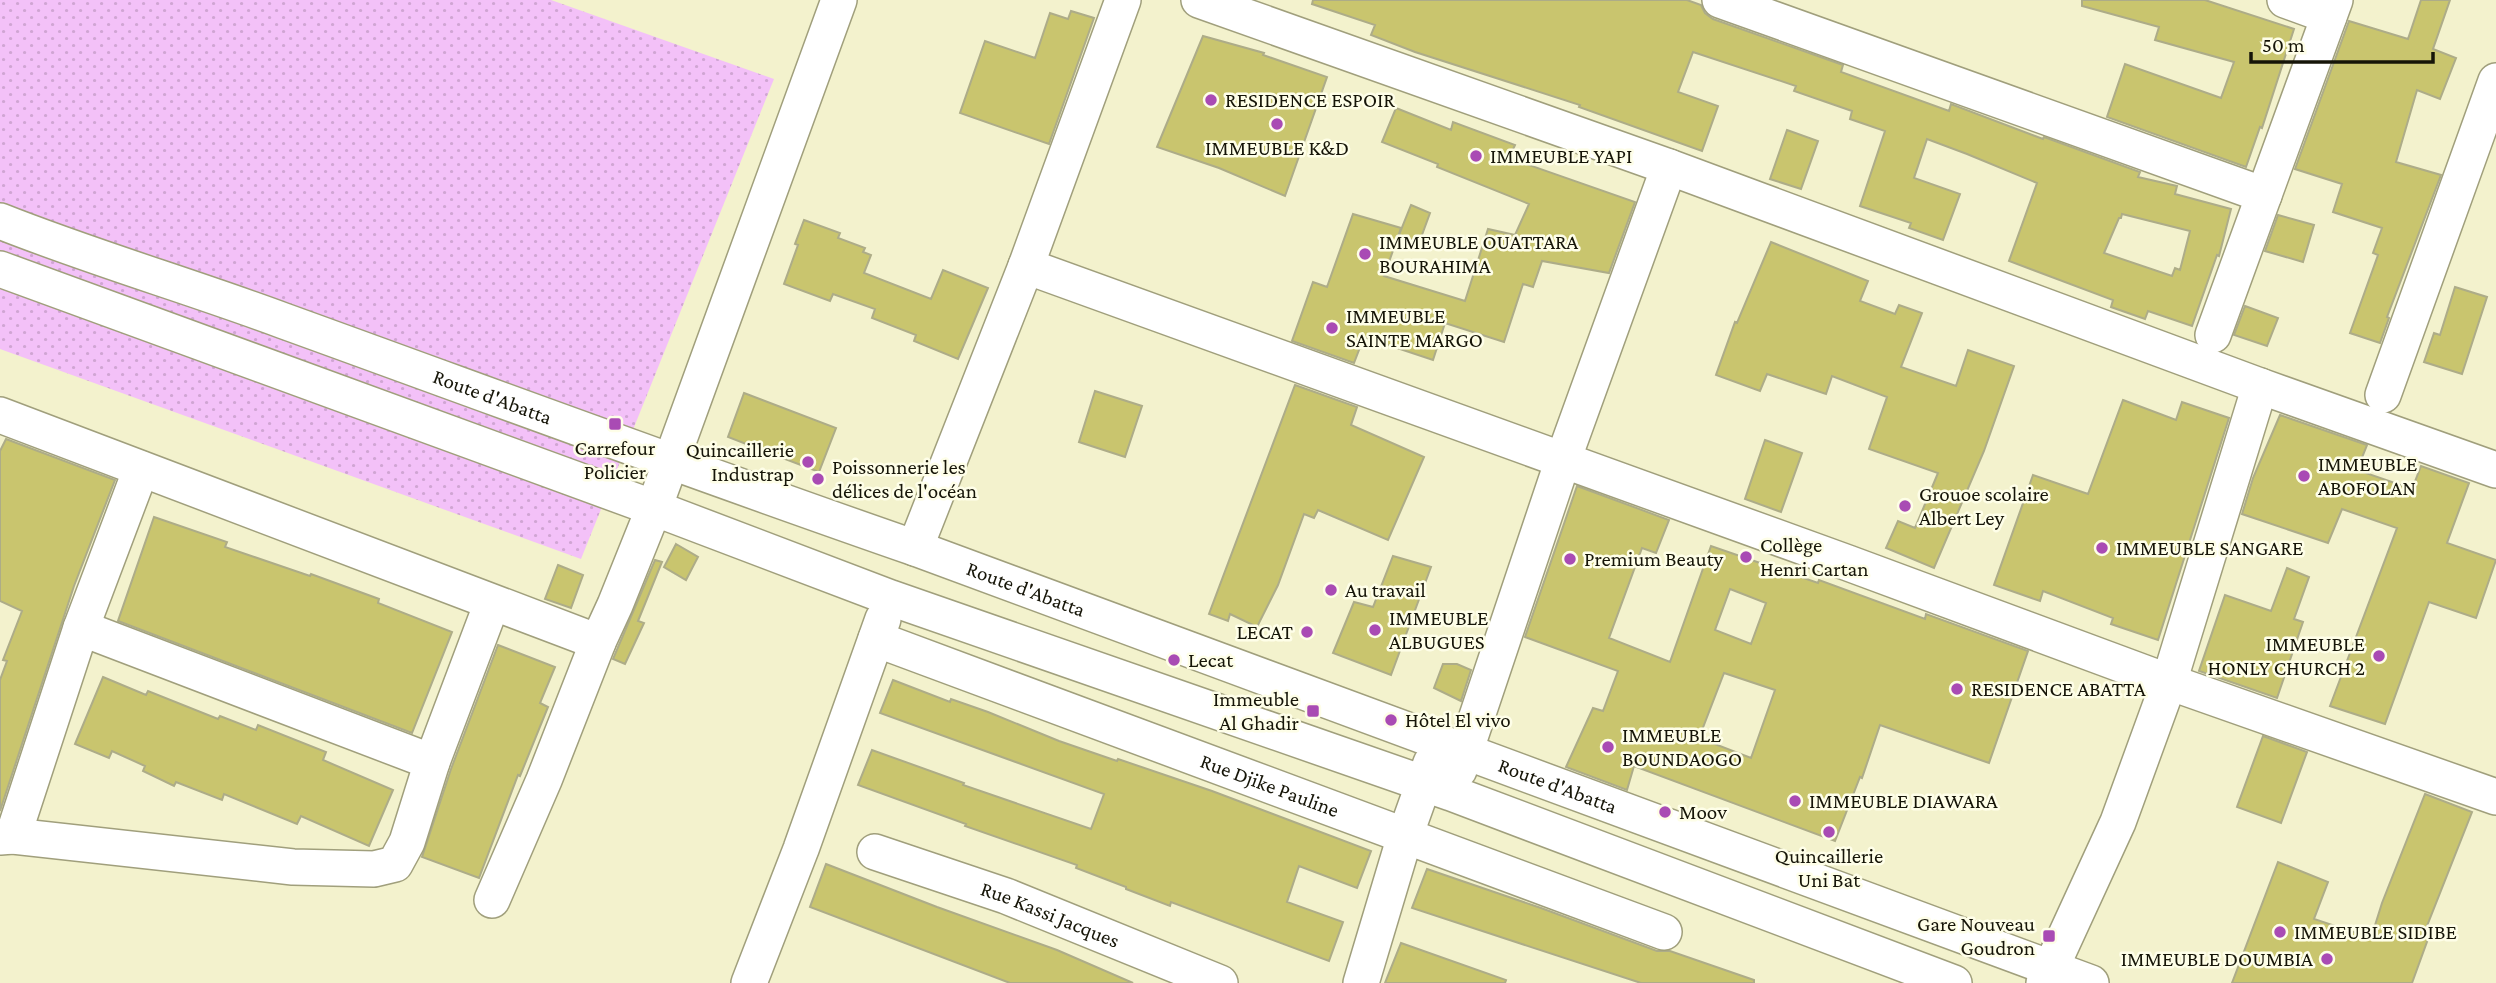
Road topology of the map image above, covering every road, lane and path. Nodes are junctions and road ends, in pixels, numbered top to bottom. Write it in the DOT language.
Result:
graph roads {
  1 [pos="839,0"];
  2 [pos="1123,0"];
  3 [pos="1199,0"];
  4 [pos="1720,0"];
  5 [pos="2285,0"];
  6 [pos="2332,8"];
  7 [pos="2496,81"];
  8 [pos="1669,167"];
  9 [pos="2264,194"];
  10 [pos="0,221"];
  11 [pos="1026,267"];
  12 [pos="0,269"];
  13 [pos="2213,335"];
  14 [pos="2260,386"];
  15 [pos="2383,396"];
  16 [pos="0,415"];
  17 [pos="1563,460"];
  18 [pos="671,461"];
  19 [pos="141,469"];
  20 [pos="2496,470"];
  21 [pos="654,508"];
  22 [pos="915,548"];
  23 [pos="891,598"];
  24 [pos="492,603"];
  25 [pos="81,628"];
  26 [pos="876,639"];
  27 [pos="598,642"];
  28 [pos="2169,681"];
  29 [pos="1452,745"];
  30 [pos="432,762"];
  31 [pos="1437,788"];
  32 [pos="2496,797"];
  33 [pos="1405,836"];
  34 [pos="6,837"];
  35 [pos="876,852"];
  36 [pos="492,900"];
  37 [pos="1664,932"];
  38 [pos="2047,976"];
  39 [pos="749,983"];
  40 [pos="1220,983"];
  41 [pos="1361,983"];
  42 [pos="1954,983"];
  43 [pos="2091,983"];
  1 -- 18 [label="street"];
  2 -- 11 [label="street"];
  3 -- 8 [label="street"];
  4 -- 9 [label="street"];
  5 -- 6 [label="street"];
  6 -- 9 [label="street"];
  7 -- 15 [label="street"];
  8 -- 14 [label="street"];
  8 -- 17 [label="street"];
  9 -- 13 [label="street"];
  10 -- 18 [label="street, Route d'Abatta"];
  11 -- 17 [label="street"];
  11 -- 22 [label="street"];
  12 -- 21 [label="street"];
  14 -- 20 [label="street"];
  14 -- 28 [label="street"];
  16 -- 19 [label="street"];
  17 -- 28 [label="street"];
  17 -- 29 [label="street"];
  18 -- 21 [label="street"];
  18 -- 22 [label="street, Route d'Abatta"];
  19 -- 24 [label="street"];
  19 -- 25 [label="street"];
  21 -- 23 [label="street"];
  21 -- 27 [label="street"];
  22 -- 29 [label="street, Route d'Abatta"];
  23 -- 26 [label="street"];
  23 -- 31 [label="street"];
  24 -- 27 [label="street"];
  24 -- 30 [label="street"];
  25 -- 30 [label="street"];
  25 -- 34 [label="street"];
  26 -- 33 [label="street, Rue Djike Pauline"];
  26 -- 39 [label="street"];
  27 -- 36 [label="street"];
  28 -- 32 [label="street"];
  28 -- 38 [label="street"];
  29 -- 31 [label="street"];
  29 -- 38 [label="street, Route d'Abatta"];
  30 -- 34 [label="street"];
  31 -- 33 [label="street"];
  31 -- 42 [label="street"];
  33 -- 37 [label="street, Rue Djike Pauline"];
  33 -- 41 [label="street"];
  35 -- 40 [label="street, Rue Kassi Jacques"];
  38 -- 43 [label="street, Route d'Abatta"];
}
